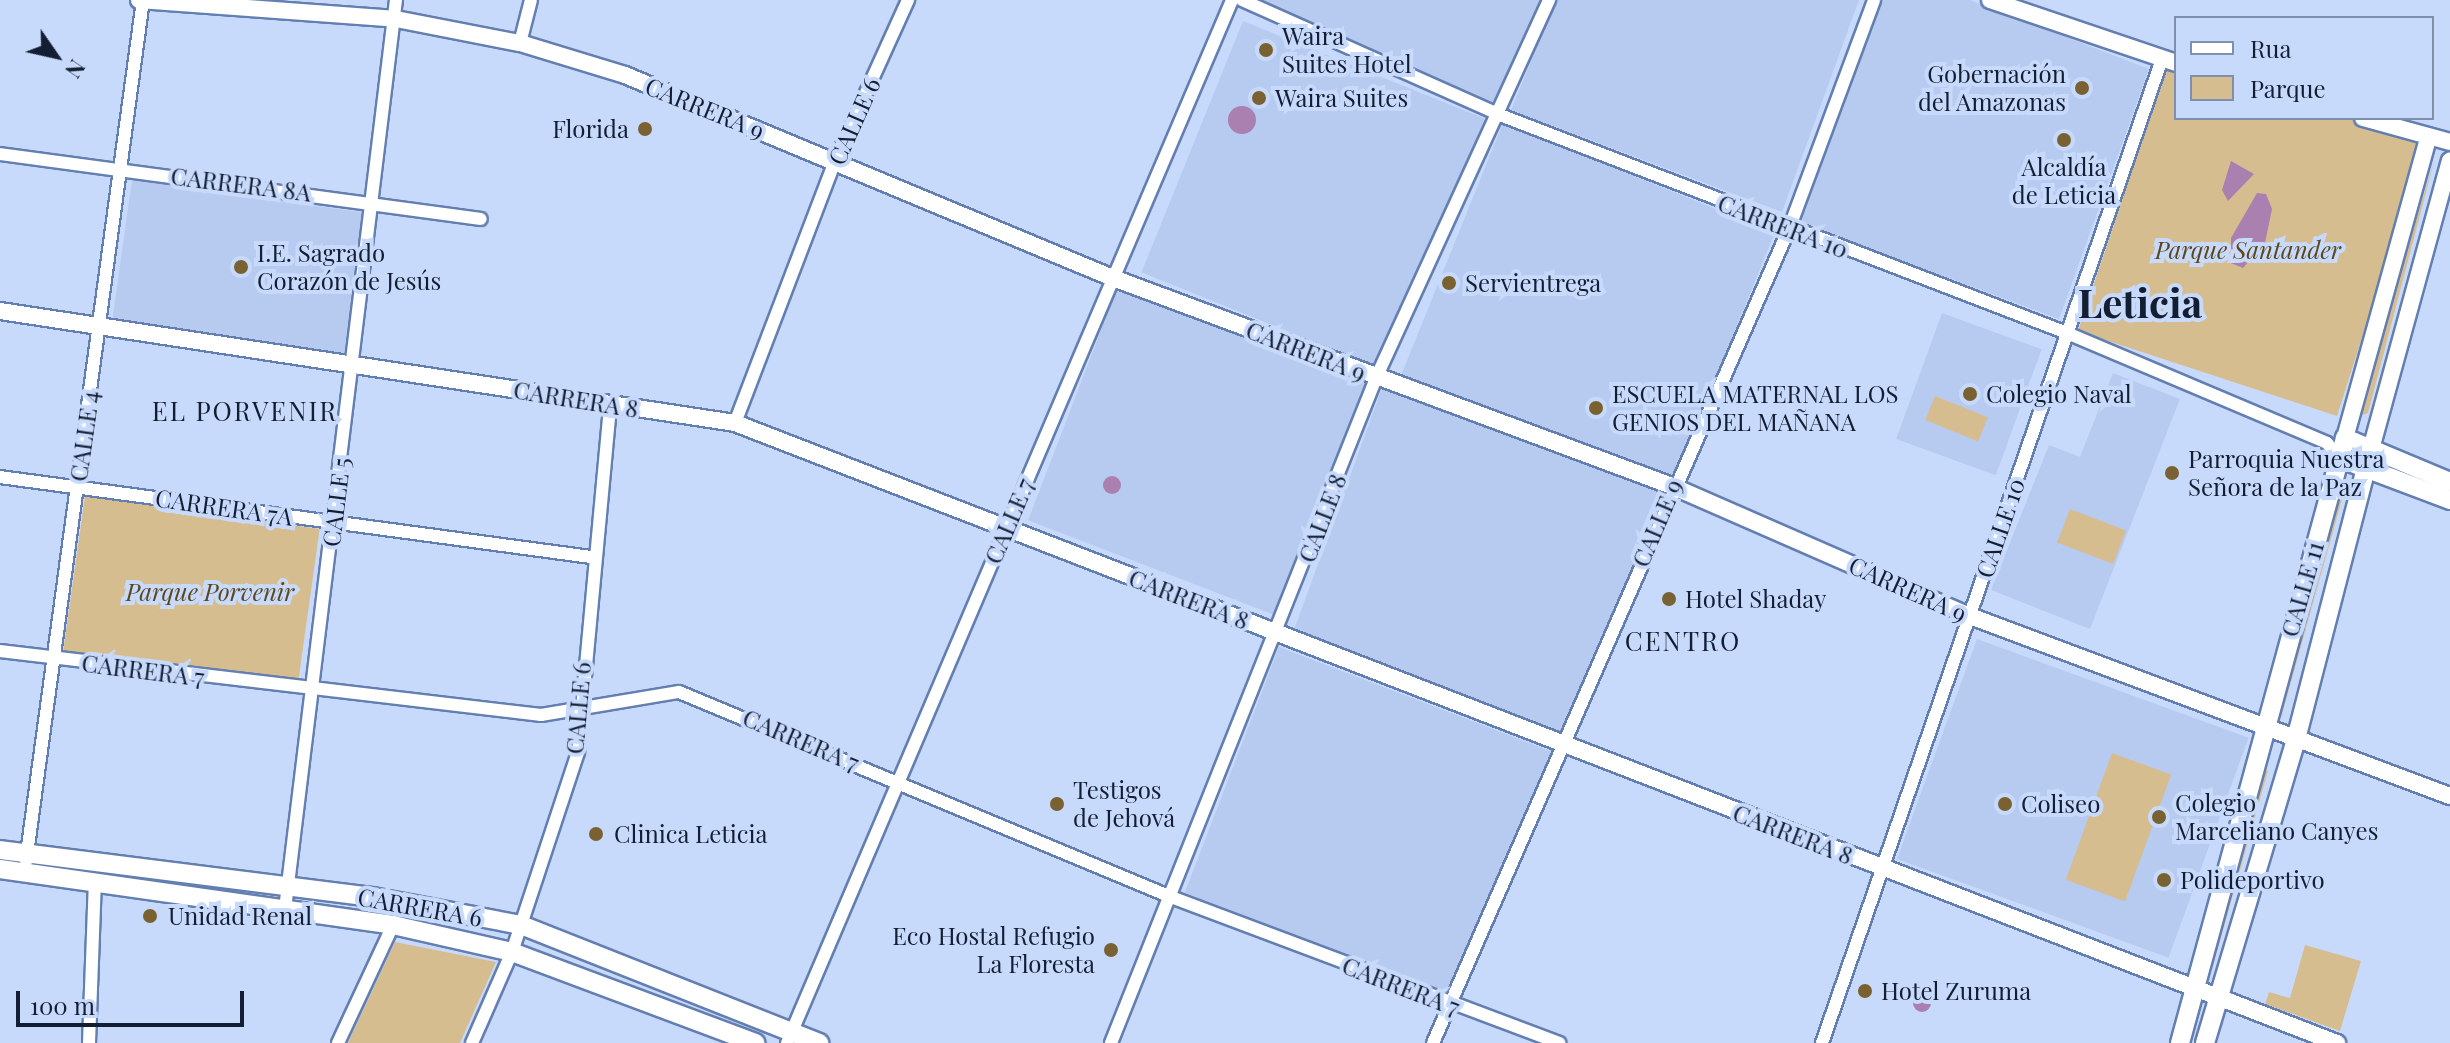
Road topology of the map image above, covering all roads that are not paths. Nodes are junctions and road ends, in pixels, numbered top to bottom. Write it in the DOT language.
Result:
graph roads {
  1 [pos="142,0"];
  2 [pos="396,0"];
  3 [pos="531,0"];
  4 [pos="908,0"];
  5 [pos="1232,0"];
  6 [pos="1242,0"];
  7 [pos="1549,0"];
  8 [pos="1874,0"];
  9 [pos="1990,0"];
  10 [pos="396,19"];
  11 [pos="520,43"];
  12 [pos="2169,61"];
  13 [pos="1500,115"];
  14 [pos="2370,120"];
  15 [pos="2429,136"];
  16 [pos="2450,142"];
  17 [pos="0,154"];
  18 [pos="835,161"];
  19 [pos="2450,161"];
  20 [pos="121,168"];
  21 [pos="376,205"];
  22 [pos="481,219"];
  23 [pos="1789,229"];
  24 [pos="1113,278"];
  25 [pos="0,311"];
  26 [pos="99,328"];
  27 [pos="2067,333"];
  28 [pos="353,364"];
  29 [pos="1376,378"];
  30 [pos="610,405"];
  31 [pos="735,423"];
  32 [pos="2336,440"];
  33 [pos="2371,449"];
  34 [pos="2339,458"];
  35 [pos="2366,468"];
  36 [pos="0,477"];
  37 [pos="2450,482"];
  38 [pos="77,486"];
  39 [pos="1672,486"];
  40 [pos="2450,500"];
  41 [pos="333,521"];
  42 [pos="1006,528"];
  43 [pos="591,557"];
  44 [pos="1970,616"];
  45 [pos="1277,633"];
  46 [pos="0,651"];
  47 [pos="54,659"];
  48 [pos="313,690"];
  49 [pos="578,708"];
  50 [pos="2263,726"];
  51 [pos="2296,739"];
  52 [pos="1563,745"];
  53 [pos="899,781"];
  54 [pos="2450,796"];
  55 [pos="0,850"];
  56 [pos="26,863"];
  57 [pos="0,869"];
  58 [pos="1882,869"];
  59 [pos="95,883"];
  60 [pos="288,888"];
  61 [pos="1171,897"];
  62 [pos="285,909"];
  63 [pos="393,925"];
  64 [pos="521,925"];
  65 [pos="512,952"];
  66 [pos="2194,990"];
  67 [pos="2217,1000"];
  68 [pos="1449,1005"];
  69 [pos="789,1038"];
  70 [pos="91,1042"];
  71 [pos="338,1043"];
  72 [pos="472,1043"];
  73 [pos="756,1043"];
  74 [pos="819,1043"];
  75 [pos="1111,1043"];
  76 [pos="1433,1043"];
  77 [pos="1560,1043"];
  78 [pos="1822,1043"];
  79 [pos="2180,1043"];
  80 [pos="2205,1043"];
  81 [pos="2337,1043"];
  1 -- 10 [label="street, CARRERA 9"];
  1 -- 20 [label="street, CALLE 4"];
  2 -- 10 [label="street, CALLE 5"];
  3 -- 11 [label="street"];
  4 -- 18 [label="street, CALLE 6"];
  5 -- 24 [label="street, CALLE 7"];
  6 -- 13 [label="street, CARRERA 10"];
  7 -- 13 [label="street, CALLE 8"];
  8 -- 23 [label="street, CALLE 9"];
  9 -- 12 [label="street"];
  10 -- 11 [label="street, CARRERA 9"];
  10 -- 21 [label="street, CALLE 5"];
  11 -- 18 [label="street, CARRERA 9"];
  12 -- 27 [label="street, CALLE 10"];
  13 -- 23 [label="street, CARRERA 10"];
  13 -- 29 [label="street, CALLE 8"];
  14 -- 15 [label="street"];
  15 -- 16 [label="street"];
  15 -- 32 [label="street, CALLE 11"];
  17 -- 20 [label="street, CARRERA 8A"];
  18 -- 24 [label="street, CARRERA 9"];
  18 -- 31 [label="street, CALLE 6"];
  19 -- 33 [label="street, CALLE 11"];
  20 -- 21 [label="street, CARRERA 8A"];
  20 -- 26 [label="street, CALLE 4"];
  21 -- 22 [label="street, CARRERA 8A"];
  21 -- 28 [label="street, CALLE 5"];
  23 -- 27 [label="street, CARRERA 10"];
  23 -- 39 [label="street, CALLE 9"];
  24 -- 29 [label="street, CARRERA 9"];
  24 -- 42 [label="street, CALLE 7"];
  25 -- 26 [label="street, CARRERA 8"];
  26 -- 28 [label="street, CARRERA 8"];
  26 -- 38 [label="street, CALLE 4"];
  27 -- 32 [label="street, CARRERA 10"];
  27 -- 44 [label="street, CALLE 10"];
  28 -- 30 [label="street, CARRERA 8"];
  28 -- 41 [label="street, CALLE 5"];
  29 -- 39 [label="street, CARRERA 9"];
  29 -- 45 [label="street, CALLE 8"];
  30 -- 31 [label="street, CARRERA 8"];
  30 -- 43 [label="street, CALLE 6"];
  31 -- 42 [label="street, CARRERA 8"];
  32 -- 33 [label="main road, CARRERA 10"];
  32 -- 34 [label="main road, CALLE 11"];
  33 -- 35 [label="main road, CALLE 11"];
  33 -- 37 [label="main road, CARRERA 10"];
  34 -- 35 [label="main road"];
  34 -- 50 [label="main road, CALLE 11"];
  35 -- 40 [label="main road"];
  35 -- 51 [label="main road, CALLE 11"];
  36 -- 38 [label="street, CARRERA 7A"];
  38 -- 41 [label="street, CARRERA 7A"];
  38 -- 47 [label="street, CALLE 4"];
  39 -- 44 [label="street, CARRERA 9"];
  39 -- 52 [label="street, CALLE 9"];
  41 -- 43 [label="street, CARRERA 7A"];
  41 -- 48 [label="street, CALLE 5"];
  42 -- 45 [label="street, CARRERA 8"];
  42 -- 53 [label="street, CALLE 7"];
  43 -- 49 [label="street, CALLE 6"];
  44 -- 50 [label="street, CARRERA 9"];
  44 -- 58 [label="street, CALLE 10"];
  45 -- 52 [label="street, CARRERA 8"];
  45 -- 61 [label="street, CALLE 8"];
  46 -- 47 [label="street, CARRERA 7"];
  47 -- 48 [label="street, CARRERA 7"];
  47 -- 56 [label="street, CALLE 4"];
  48 -- 49 [label="street, CARRERA 7"];
  48 -- 60 [label="street, CALLE 5"];
  49 -- 53 [label="street, CARRERA 7"];
  49 -- 64 [label="street, CALLE 6"];
  50 -- 51 [label="street, CARRERA 9"];
  50 -- 66 [label="main road, CALLE 11"];
  51 -- 54 [label="street, CARRERA 9"];
  51 -- 67 [label="main road, CALLE 11"];
  52 -- 58 [label="street, CARRERA 8"];
  52 -- 68 [label="street, CALLE 9"];
  53 -- 61 [label="street, CARRERA 7"];
  53 -- 69 [label="street, CALLE 7"];
  55 -- 56 [label="main road, CARRERA 6"];
  56 -- 57 [label="main road, CARRERA 6"];
  56 -- 59 [label="main road, CARRERA 6"];
  56 -- 60 [label="main road, CARRERA 6"];
  58 -- 66 [label="street, CARRERA 8"];
  58 -- 78 [label="street, CALLE 10"];
  59 -- 62 [label="main road, CARRERA 6"];
  59 -- 70 [label="street"];
  60 -- 62 [label="street, CALLE 5"];
  60 -- 64 [label="main road, CARRERA 6"];
  61 -- 68 [label="street, CARRERA 7"];
  61 -- 75 [label="street, CALLE 8"];
  62 -- 63 [label="main road, CARRERA 6"];
  63 -- 65 [label="main road, CARRERA 6"];
  63 -- 71 [label="street"];
  64 -- 65 [label="street, CALLE 6"];
  64 -- 69 [label="main road, CARRERA 6"];
  65 -- 72 [label="street, CALLE 6"];
  65 -- 73 [label="main road, CARRERA 6"];
  66 -- 67 [label="street, CARRERA 8"];
  66 -- 79 [label="main road, CALLE 11"];
  67 -- 80 [label="main road, CALLE 11"];
  67 -- 81 [label="street, CARRERA 8"];
  68 -- 76 [label="street, CALLE 9"];
  68 -- 77 [label="street, CARRERA 7"];
  69 -- 74 [label="main road, CARRERA 6"];
}
